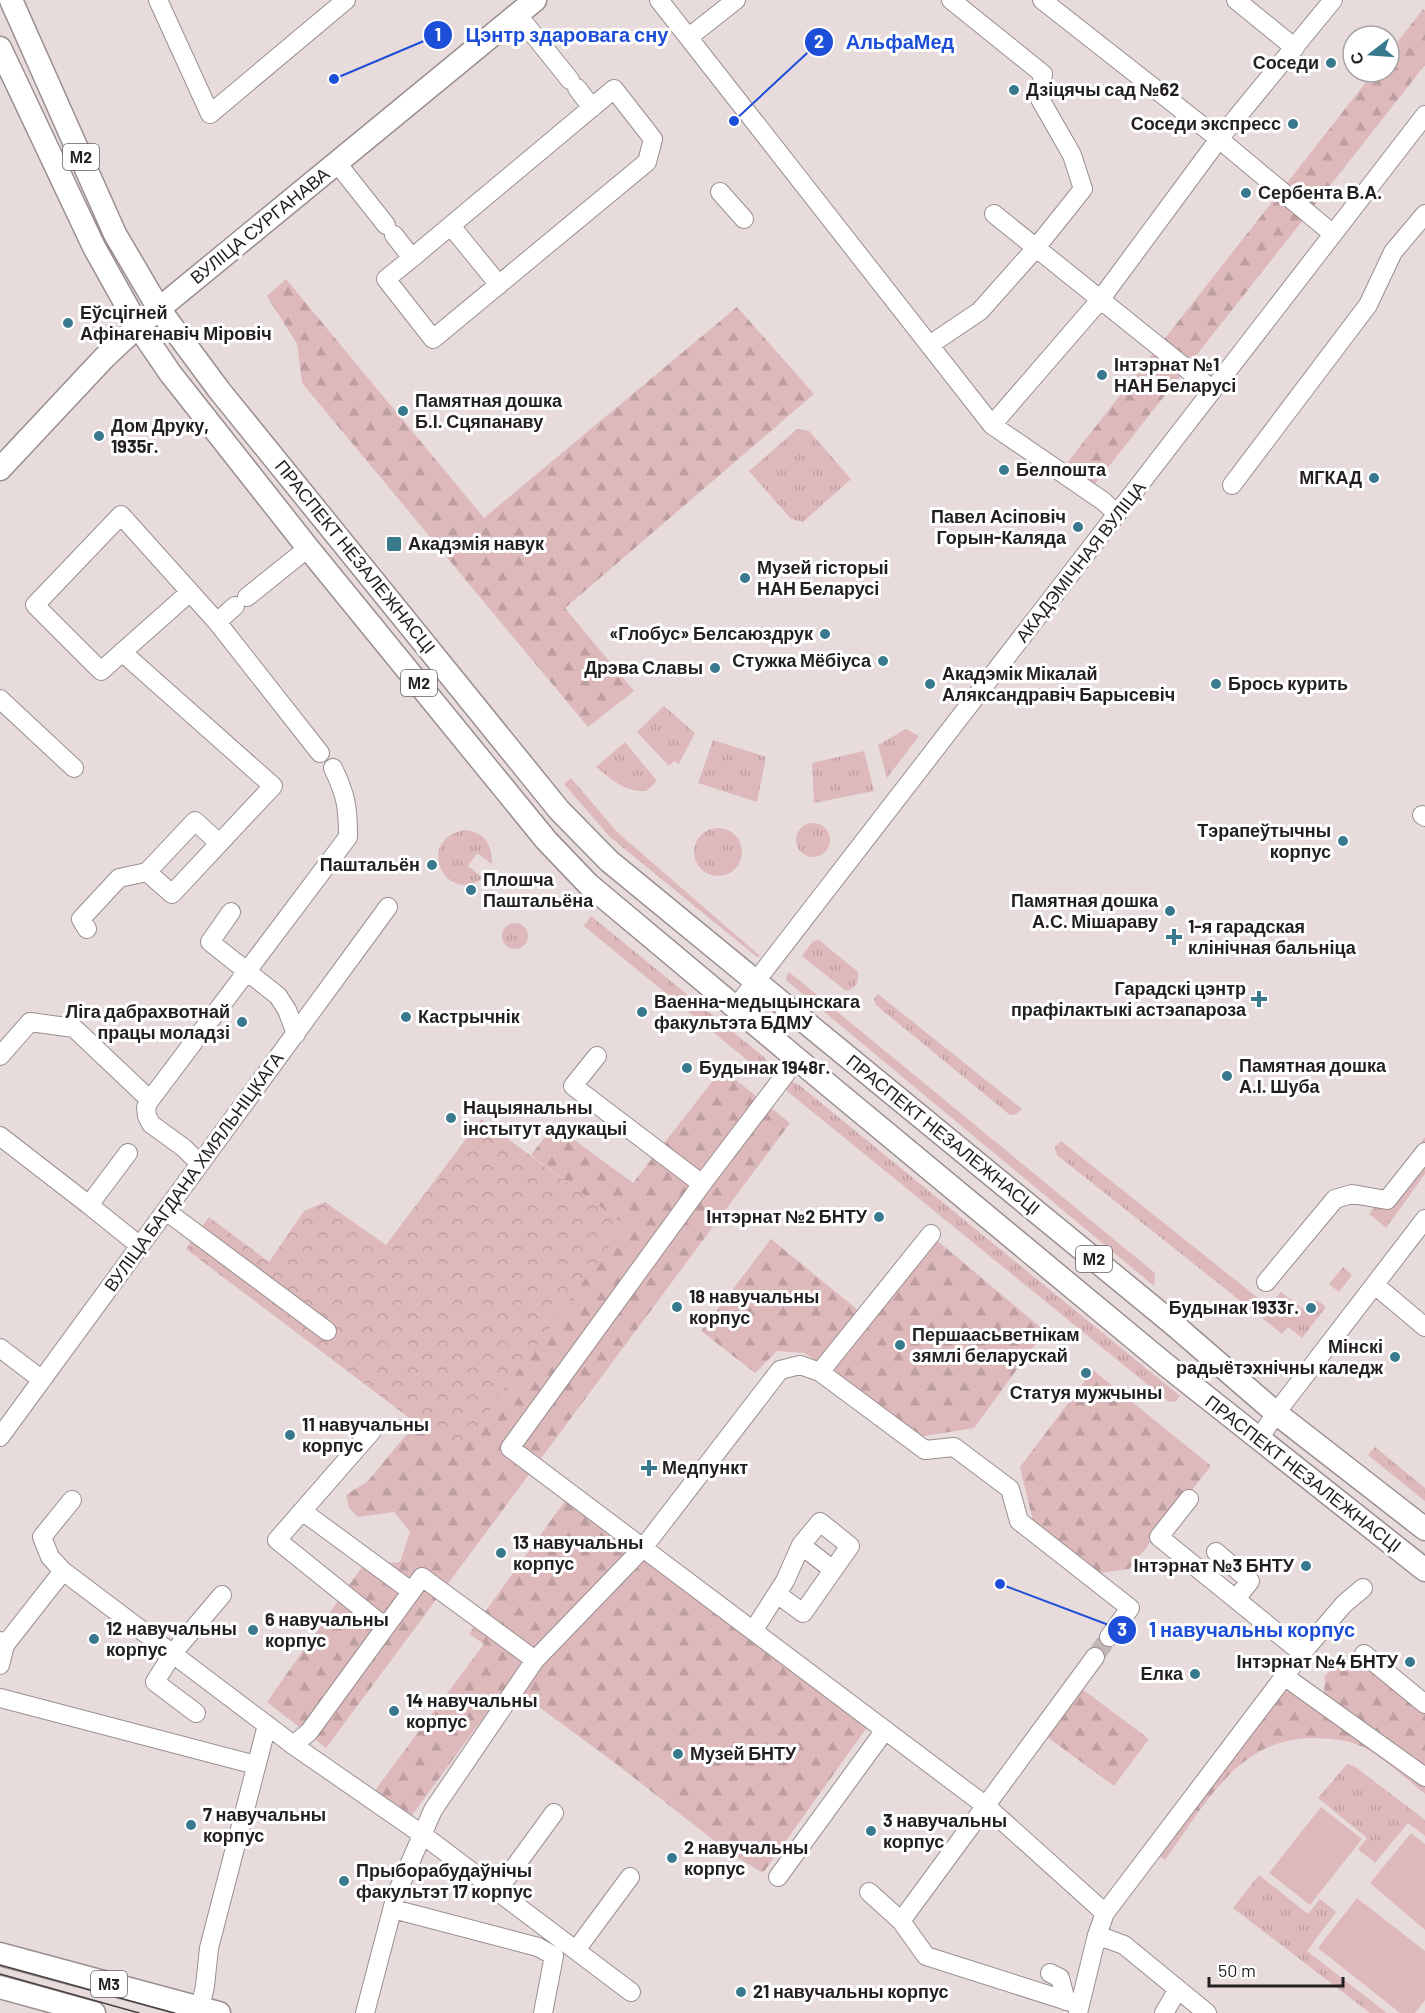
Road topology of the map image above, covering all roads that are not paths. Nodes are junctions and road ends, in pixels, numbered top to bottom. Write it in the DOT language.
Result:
graph roads {
  1 [pos="11,0"];
  2 [pos="158,0"];
  3 [pos="346,0"];
  4 [pos="535,0"];
  5 [pos="659,0"];
  6 [pos="736,0"];
  7 [pos="951,0"];
  8 [pos="1042,0"];
  9 [pos="1236,0"];
  10 [pos="1333,0"];
  11 [pos="517,14"];
  12 [pos="689,37"];
  13 [pos="0,48"];
  14 [pos="1295,48"];
  15 [pos="592,108"];
  16 [pos="1425,116"];
  17 [pos="1219,139"];
  18 [pos="337,163"];
  19 [pos="720,192"];
  20 [pos="994,214"];
  21 [pos="1425,214"];
  22 [pos="744,219"];
  23 [pos="451,226"];
  24 [pos="1333,234"];
  25 [pos="1035,249"];
  26 [pos="412,258"];
  27 [pos="499,285"];
  28 [pos="1100,300"];
  29 [pos="159,309"];
  30 [pos="138,326"];
  31 [pos="931,344"];
  32 [pos="1213,390"];
  33 [pos="992,424"];
  34 [pos="0,469"];
  35 [pos="1232,485"];
  36 [pos="1117,514"];
  37 [pos="308,548"];
  38 [pos="190,592"];
  39 [pos="217,622"];
  40 [pos="122,652"];
  41 [pos="0,699"];
  42 [pos="320,753"];
  43 [pos="74,768"];
  44 [pos="333,768"];
  45 [pos="219,843"];
  46 [pos="147,872"];
  47 [pos="388,907"];
  48 [pos="231,912"];
  49 [pos="87,929"];
  50 [pos="247,970"];
  51 [pos="756,981"];
  52 [pos="736,1007"];
  53 [pos="296,1034"];
  54 [pos="0,1056"];
  55 [pos="597,1056"];
  56 [pos="797,1059"];
  57 [pos="150,1100"];
  58 [pos="0,1136"];
  59 [pos="1425,1152"];
  60 [pos="128,1153"];
  61 [pos="200,1164"];
  62 [pos="702,1184"];
  63 [pos="89,1205"];
  64 [pos="166,1211"];
  65 [pos="1425,1219"];
  66 [pos="931,1234"];
  67 [pos="140,1246"];
  68 [pos="1266,1282"];
  69 [pos="1375,1285"];
  70 [pos="1425,1327"];
  71 [pos="327,1331"];
  72 [pos="0,1348"];
  73 [pos="820,1372"];
  74 [pos="42,1380"];
  75 [pos="1276,1413"];
  76 [pos="372,1431"];
  77 [pos="0,1437"];
  78 [pos="1259,1439"];
  79 [pos="1189,1499"];
  80 [pos="72,1500"];
  81 [pos="302,1511"];
  82 [pos="1425,1529"];
  83 [pos="801,1545"];
  84 [pos="643,1548"];
  85 [pos="1216,1552"];
  86 [pos="833,1570"];
  87 [pos="1425,1570"];
  88 [pos="63,1571"];
  89 [pos="1363,1588"];
  90 [pos="411,1591"];
  91 [pos="777,1594"];
  92 [pos="222,1595"];
  93 [pos="1236,1599"];
  94 [pos="385,1628"];
  95 [pos="753,1631"];
  96 [pos="1109,1637"];
  97 [pos="2,1643"];
  98 [pos="173,1653"];
  99 [pos="1302,1653"];
  100 [pos="1364,1654"];
  101 [pos="1095,1657"];
  102 [pos="535,1660"];
  103 [pos="0,1665"];
  104 [pos="1284,1676"];
  105 [pos="0,1698"];
  106 [pos="1425,1704"];
  107 [pos="196,1713"];
  108 [pos="267,1725"];
  109 [pos="885,1730"];
  110 [pos="293,1746"];
  111 [pos="256,1765"];
  112 [pos="1425,1776"];
  113 [pos="986,1806"];
  114 [pos="554,1813"];
  115 [pos="423,1835"];
  116 [pos="630,1877"];
  117 [pos="778,1877"];
  118 [pos="497,1891"];
  119 [pos="869,1892"];
  120 [pos="393,1910"];
  121 [pos="1105,1913"];
  122 [pos="901,1921"];
  123 [pos="1097,1935"];
  124 [pos="576,1950"];
  125 [pos="0,1954"];
  126 [pos="1050,1973"];
  127 [pos="0,1988"];
  128 [pos="1178,1989"];
  129 [pos="631,1992"];
  130 [pos="1075,2006"];
  131 [pos="209,2010"];
  132 [pos="94,2013"];
  133 [pos="365,2013"];
  134 [pos="543,2013"];
  135 [pos="1164,2013"];
  136 [pos="1208,2013"];
  1 -- 29 [label="main road, ПРАСПЕКТ НЕЗАЛЕЖНАСЦІ / М2"];
  2 -- 3 [label="street"];
  4 -- 11 [label="main road, ВУЛІЦА СУРГАНАВА"];
  5 -- 12 [label="street"];
  6 -- 12 [label="street"];
  7 -- 25 [label="street"];
  8 -- 17 [label="street"];
  9 -- 14 [label="street"];
  10 -- 14 [label="street"];
  11 -- 15 [label="street"];
  11 -- 18 [label="main road, ВУЛІЦА СУРГАНАВА"];
  12 -- 31 [label="street"];
  13 -- 30 [label="main road, ПРАСПЕКТ НЕЗАЛЕЖНАСЦІ / М2"];
  14 -- 17 [label="street"];
  15 -- 23 [label="street"];
  15 -- 27 [label="street"];
  16 -- 24 [label="street, АКАДЭМІЧНАЯ ВУЛІЦА"];
  17 -- 24 [label="street"];
  17 -- 28 [label="street"];
  18 -- 26 [label="street"];
  18 -- 29 [label="main road, ВУЛІЦА СУРГАНАВА"];
  19 -- 22 [label="street"];
  20 -- 25 [label="street"];
  21 -- 35 [label="street"];
  23 -- 26 [label="street"];
  23 -- 27 [label="street"];
  24 -- 32 [label="street, АКАДЭМІЧНАЯ ВУЛІЦА"];
  25 -- 28 [label="street"];
  25 -- 31 [label="street"];
  26 -- 27 [label="street"];
  28 -- 32 [label="street"];
  28 -- 33 [label="street"];
  29 -- 30 [label="main road, ВУЛІЦА СУРГАНАВА"];
  29 -- 51 [label="main road, ПРАСПЕКТ НЕЗАЛЕЖНАСЦІ / М2"];
  30 -- 34 [label="main road, ВУЛІЦА СУРГАНАВА"];
  30 -- 37 [label="main road, ПРАСПЕКТ НЕЗАЛЕЖНАСЦІ / М2"];
  31 -- 33 [label="street"];
  32 -- 36 [label="street, АКАДЭМІЧНАЯ ВУЛІЦА"];
  33 -- 36 [label="street"];
  36 -- 51 [label="street, АКАДЭМІЧНАЯ ВУЛІЦА"];
  37 -- 39 [label="street"];
  37 -- 52 [label="main road, ПРАСПЕКТ НЕЗАЛЕЖНАСЦІ / М2"];
  38 -- 39 [label="street"];
  38 -- 40 [label="street"];
  38 -- 40 [label="street"];
  39 -- 42 [label="street"];
  40 -- 45 [label="street"];
  41 -- 43 [label="street"];
  44 -- 50 [label="street"];
  45 -- 46 [label="street"];
  45 -- 46 [label="street"];
  46 -- 49 [label="street"];
  47 -- 53 [label="street, ВУЛІЦА БАГДАНА ХМЯЛЬНІЦКАГА"];
  48 -- 50 [label="street"];
  50 -- 53 [label="street"];
  50 -- 57 [label="street"];
  51 -- 52 [label="street, АКАДЭМІЧНАЯ ВУЛІЦА"];
  51 -- 75 [label="main road, ПРАСПЕКТ НЕЗАЛЕЖНАСЦІ / М2"];
  52 -- 56 [label="main road, ПРАСПЕКТ НЕЗАЛЕЖНАСЦІ / М2"];
  53 -- 61 [label="street, ВУЛІЦА БАГДАНА ХМЯЛЬНІЦКАГА"];
  54 -- 57 [label="street"];
  55 -- 62 [label="street"];
  56 -- 62 [label="street"];
  56 -- 78 [label="main road, ПРАСПЕКТ НЕЗАЛЕЖНАСЦІ / М2"];
  57 -- 61 [label="street"];
  58 -- 63 [label="street"];
  59 -- 68 [label="street"];
  60 -- 63 [label="street"];
  61 -- 64 [label="street, ВУЛІЦА БАГДАНА ХМЯЛЬНІЦКАГА"];
  62 -- 84 [label="street"];
  63 -- 67 [label="street"];
  64 -- 67 [label="street, ВУЛІЦА БАГДАНА ХМЯЛЬНІЦКАГА"];
  64 -- 71 [label="street"];
  65 -- 69 [label="street"];
  66 -- 73 [label="street"];
  67 -- 74 [label="street, ВУЛІЦА БАГДАНА ХМЯЛЬНІЦКАГА"];
  69 -- 70 [label="street"];
  69 -- 75 [label="street"];
  72 -- 74 [label="street"];
  73 -- 84 [label="street"];
  73 -- 96 [label="street"];
  74 -- 77 [label="street, ВУЛІЦА БАГДАНА ХМЯЛЬНІЦКАГА"];
  75 -- 78 [label="street"];
  75 -- 82 [label="main road, ПРАСПЕКТ НЕЗАЛЕЖНАСЦІ / М2"];
  76 -- 81 [label="street"];
  78 -- 87 [label="main road, ПРАСПЕКТ НЕЗАЛЕЖНАСЦІ / М2"];
  79 -- 93 [label="street"];
  80 -- 88 [label="street"];
  81 -- 90 [label="street"];
  81 -- 94 [label="street"];
  83 -- 86 [label="street"];
  83 -- 86 [label="street"];
  83 -- 91 [label="street"];
  84 -- 95 [label="street"];
  84 -- 102 [label="street"];
  85 -- 93 [label="street"];
  86 -- 91 [label="street"];
  88 -- 97 [label="street"];
  88 -- 98 [label="street"];
  89 -- 99 [label="street"];
  90 -- 94 [label="street"];
  90 -- 102 [label="street"];
  91 -- 95 [label="street"];
  92 -- 98 [label="street"];
  93 -- 99 [label="street"];
  94 -- 110 [label="street"];
  95 -- 109 [label="street"];
  97 -- 103 [label="street"];
  98 -- 107 [label="street"];
  98 -- 108 [label="street"];
  99 -- 104 [label="street"];
  100 -- 106 [label="street"];
  101 -- 113 [label="street"];
  102 -- 115 [label="street"];
  104 -- 112 [label="street"];
  104 -- 121 [label="street"];
  105 -- 111 [label="street"];
  108 -- 110 [label="street"];
  108 -- 111 [label="street"];
  109 -- 113 [label="street"];
  109 -- 117 [label="street"];
  110 -- 115 [label="street"];
  111 -- 131 [label="street"];
  113 -- 121 [label="street"];
  113 -- 122 [label="street"];
  114 -- 118 [label="street"];
  115 -- 118 [label="street"];
  115 -- 120 [label="street"];
  116 -- 124 [label="street"];
  118 -- 124 [label="street"];
  119 -- 122 [label="street"];
  120 -- 133 [label="street"];
  120 -- 134 [label="street"];
  121 -- 123 [label="street"];
  122 -- 130 [label="street"];
  123 -- 128 [label="street"];
  123 -- 130 [label="street"];
  124 -- 129 [label="street"];
  125 -- 131 [label="main road, М3"];
  126 -- 130 [label="street"];
  127 -- 132 [label="main road, М3"];
  128 -- 135 [label="street"];
  128 -- 136 [label="street"];
}
